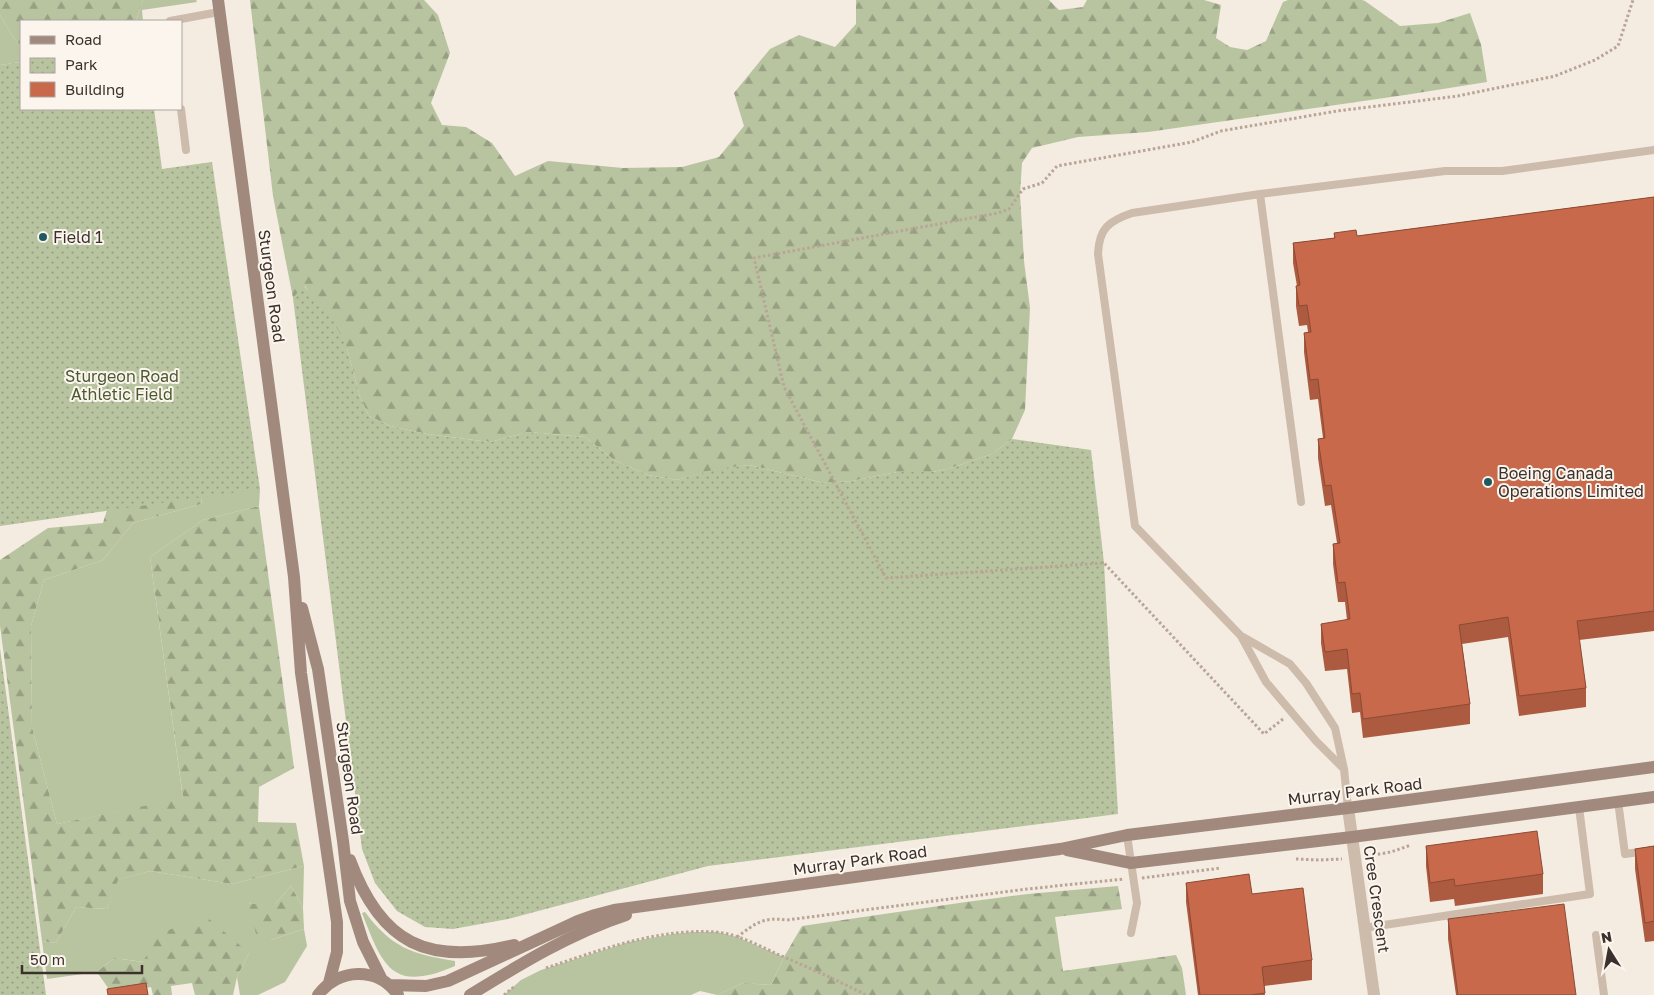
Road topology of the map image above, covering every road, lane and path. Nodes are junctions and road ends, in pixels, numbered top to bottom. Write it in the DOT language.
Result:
graph roads {
  1 [pos="1633,0"];
  2 [pos="219,6"];
  3 [pos="173,20"];
  4 [pos="181,110"];
  5 [pos="186,150"];
  6 [pos="1654,150"];
  7 [pos="1260,194"];
  8 [pos="1301,502"];
  9 [pos="294,577"];
  10 [pos="1241,636"];
  11 [pos="1283,719"];
  12 [pos="1654,767"];
  13 [pos="1344,769"];
  14 [pos="1654,797"];
  15 [pos="1618,801"];
  16 [pos="1579,807"];
  17 [pos="1348,808"];
  18 [pos="1127,835"];
  19 [pos="1352,837"];
  20 [pos="343,841"];
  21 [pos="1060,849"];
  22 [pos="1654,850"];
  23 [pos="1131,862"];
  24 [pos="664,903"];
  25 [pos="1364,928"];
  26 [pos="1131,934"];
  27 [pos="1596,934"];
  28 [pos="539,940"];
  29 [pos="541,970"];
  30 [pos="386,982"];
  31 [pos="329,983"];
  32 [pos="517,984"];
  33 [pos="318,995"];
  34 [pos="398,995"];
  35 [pos="470,995"];
  36 [pos="504,995"];
  37 [pos="866,995"];
  38 [pos="1374,995"];
  39 [pos="1604,995"];
  1 -- 11 [label="path"];
  2 -- 3 [label="lane"];
  2 -- 9 [label="street, Sturgeon Road"];
  4 -- 5 [label="lane"];
  6 -- 7 [label="lane"];
  7 -- 8 [label="lane"];
  7 -- 10 [label="lane"];
  9 -- 20 [label="street, Sturgeon Road"];
  9 -- 31 [label="street, Sturgeon Road"];
  10 -- 13 [label="lane"];
  10 -- 13 [label="lane"];
  12 -- 17 [label="street, Murray Park Road"];
  13 -- 17 [label="lane"];
  14 -- 15 [label="street, Murray Park Road"];
  15 -- 16 [label="street, Murray Park Road"];
  15 -- 22 [label="lane"];
  16 -- 19 [label="street, Murray Park Road"];
  16 -- 25 [label="lane"];
  17 -- 18 [label="street, Murray Park Road"];
  17 -- 19 [label="street, Cree Crescent"];
  18 -- 21 [label="street, Murray Park Road"];
  18 -- 23 [label="lane"];
  19 -- 23 [label="street, Murray Park Road"];
  19 -- 25 [label="street, Cree Crescent"];
  20 -- 28 [label="street"];
  20 -- 30 [label="street, Sturgeon Road"];
  21 -- 23 [label="street, Murray Park Road"];
  21 -- 24 [label="street, Murray Park Road"];
  23 -- 26 [label="lane"];
  24 -- 28 [label="street, Murray Park Road"];
  24 -- 35 [label="street, Murray Park Road"];
  25 -- 38 [label="street, Cree Crescent"];
  27 -- 39 [label="lane"];
  28 -- 30 [label="street, Murray Park Road"];
  29 -- 37 [label="path"];
  30 -- 31 [label="street, Murray Park Road"];
  30 -- 34 [label="street, Sturgeon Road"];
  31 -- 33 [label="street"];
  32 -- 36 [label="path"];
}
